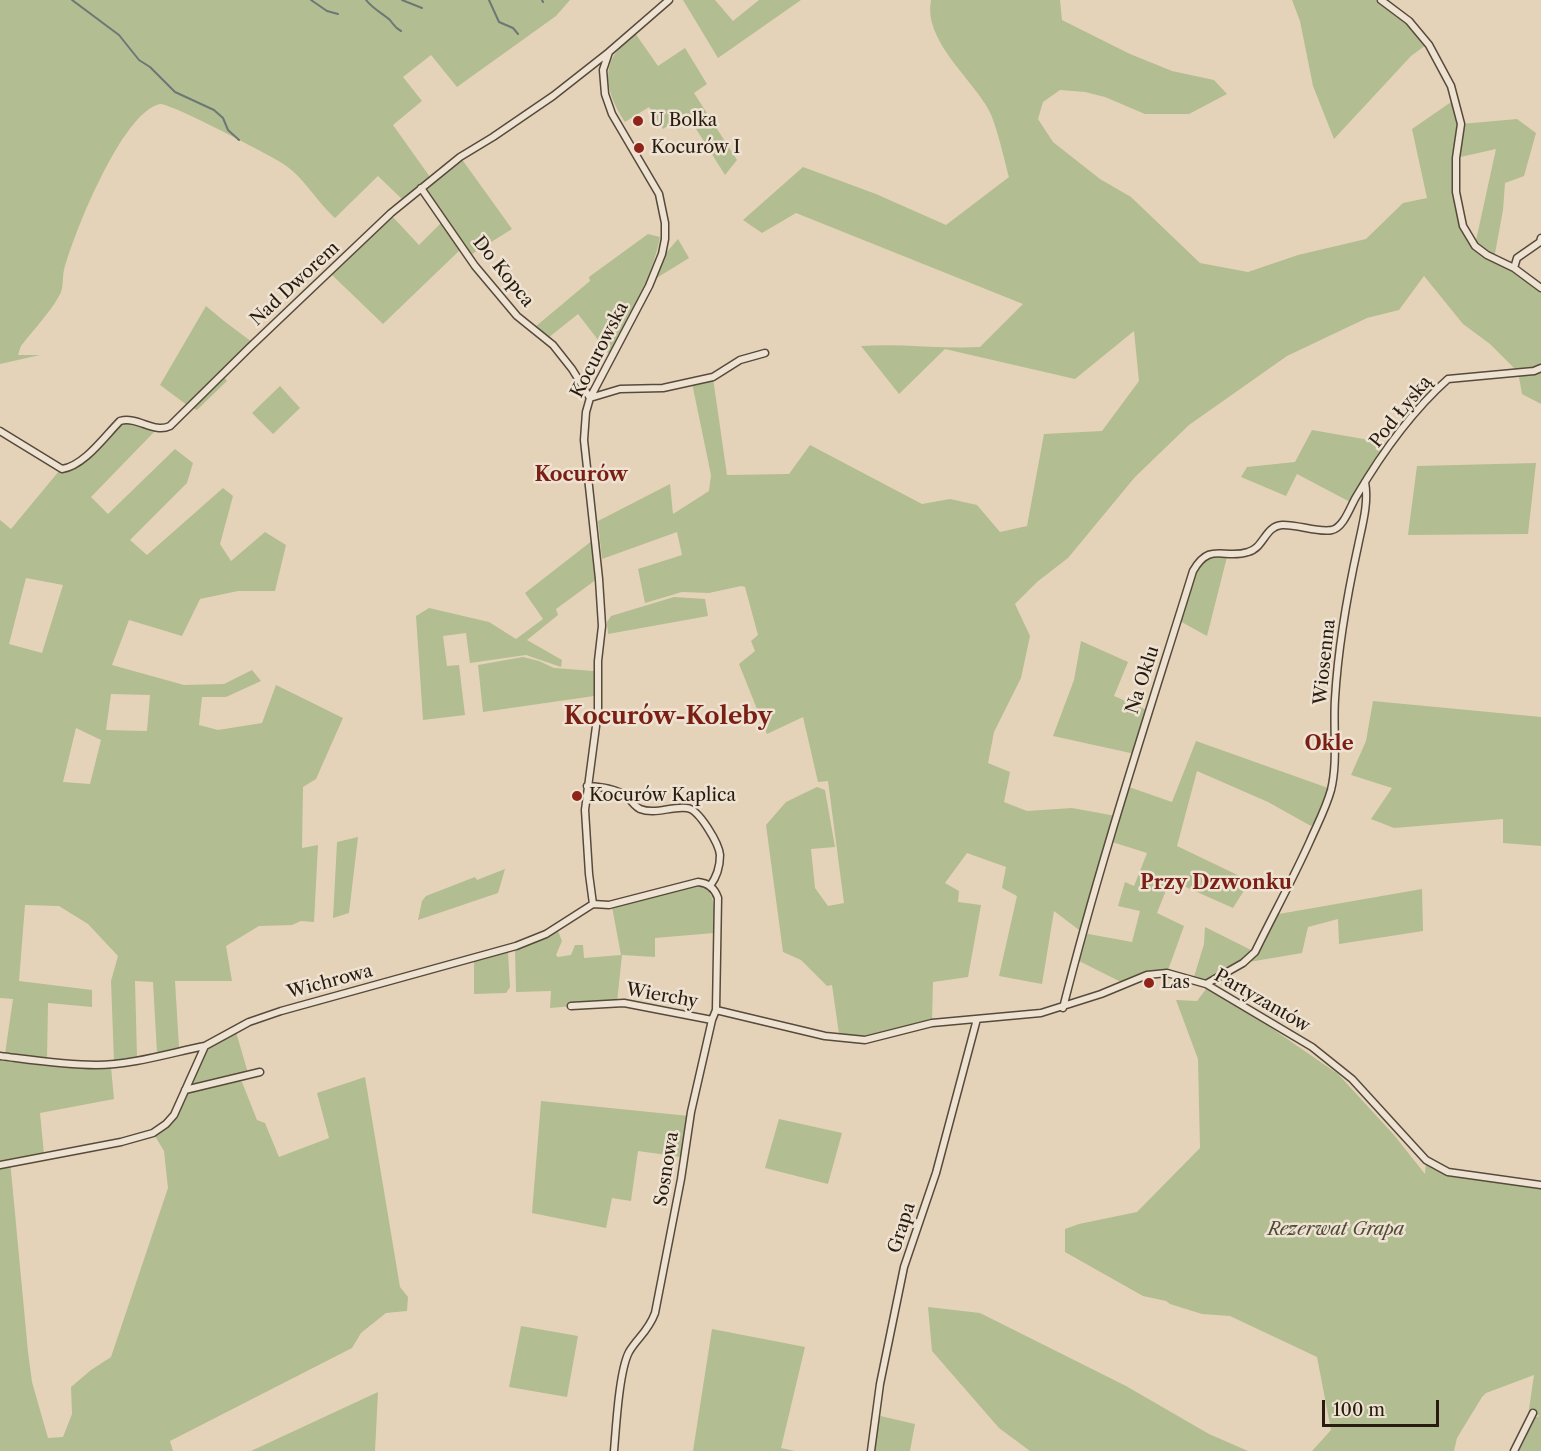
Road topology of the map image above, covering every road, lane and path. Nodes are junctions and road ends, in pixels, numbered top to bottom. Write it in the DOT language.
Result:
graph roads {
  1 [pos="669,0"];
  2 [pos="1381,0"];
  3 [pos="609,52"];
  4 [pos="421,188"];
  5 [pos="1541,238"];
  6 [pos="1514,268"];
  7 [pos="1541,288"];
  8 [pos="765,353"];
  9 [pos="1541,368"];
  10 [pos="590,398"];
  11 [pos="0,431"];
  12 [pos="1365,482"];
  13 [pos="587,786"];
  14 [pos="710,886"];
  15 [pos="593,904"];
  16 [pos="1206,984"];
  17 [pos="571,1006"];
  18 [pos="1063,1008"];
  19 [pos="716,1010"];
  20 [pos="977,1019"];
  21 [pos="712,1020"];
  22 [pos="205,1046"];
  23 [pos="0,1056"];
  24 [pos="260,1072"];
  25 [pos="185,1090"];
  26 [pos="0,1165"];
  27 [pos="1541,1185"];
  28 [pos="1533,1413"];
  29 [pos="614,1451"];
  30 [pos="871,1451"];
  31 [pos="1514,1451"];
  1 -- 3 [label="street"];
  2 -- 6 [label="street"];
  3 -- 4 [label="street, Nad Dworem"];
  3 -- 10 [label="street, Kocurowska"];
  4 -- 10 [label="street, Do Kopca"];
  4 -- 11 [label="street, Nad Dworem"];
  5 -- 6 [label="street"];
  6 -- 7 [label="street"];
  8 -- 10 [label="street"];
  9 -- 12 [label="street, Pod Łyską"];
  10 -- 13 [label="street, Kocurowska"];
  12 -- 16 [label="street, Wiosenna"];
  12 -- 18 [label="street, Na Oklu"];
  13 -- 14 [label="street"];
  13 -- 15 [label="street, Kocurowska"];
  14 -- 15 [label="street, Wichrowa"];
  14 -- 19 [label="street, Sosnowa"];
  15 -- 22 [label="street, Wichrowa"];
  16 -- 18 [label="street, Partyzantów"];
  16 -- 27 [label="street, Partyzantów"];
  17 -- 21 [label="street, Wierchy"];
  18 -- 20 [label="street, Partyzantów"];
  19 -- 20 [label="street, Partyzantów"];
  19 -- 21 [label="street, Sosnowa"];
  20 -- 30 [label="street, Grapa"];
  21 -- 29 [label="street, Sosnowa"];
  22 -- 23 [label="street, Wichrowa"];
  22 -- 25 [label="street"];
  24 -- 25 [label="street"];
  25 -- 26 [label="street"];
  28 -- 31 [label="street"];
}
